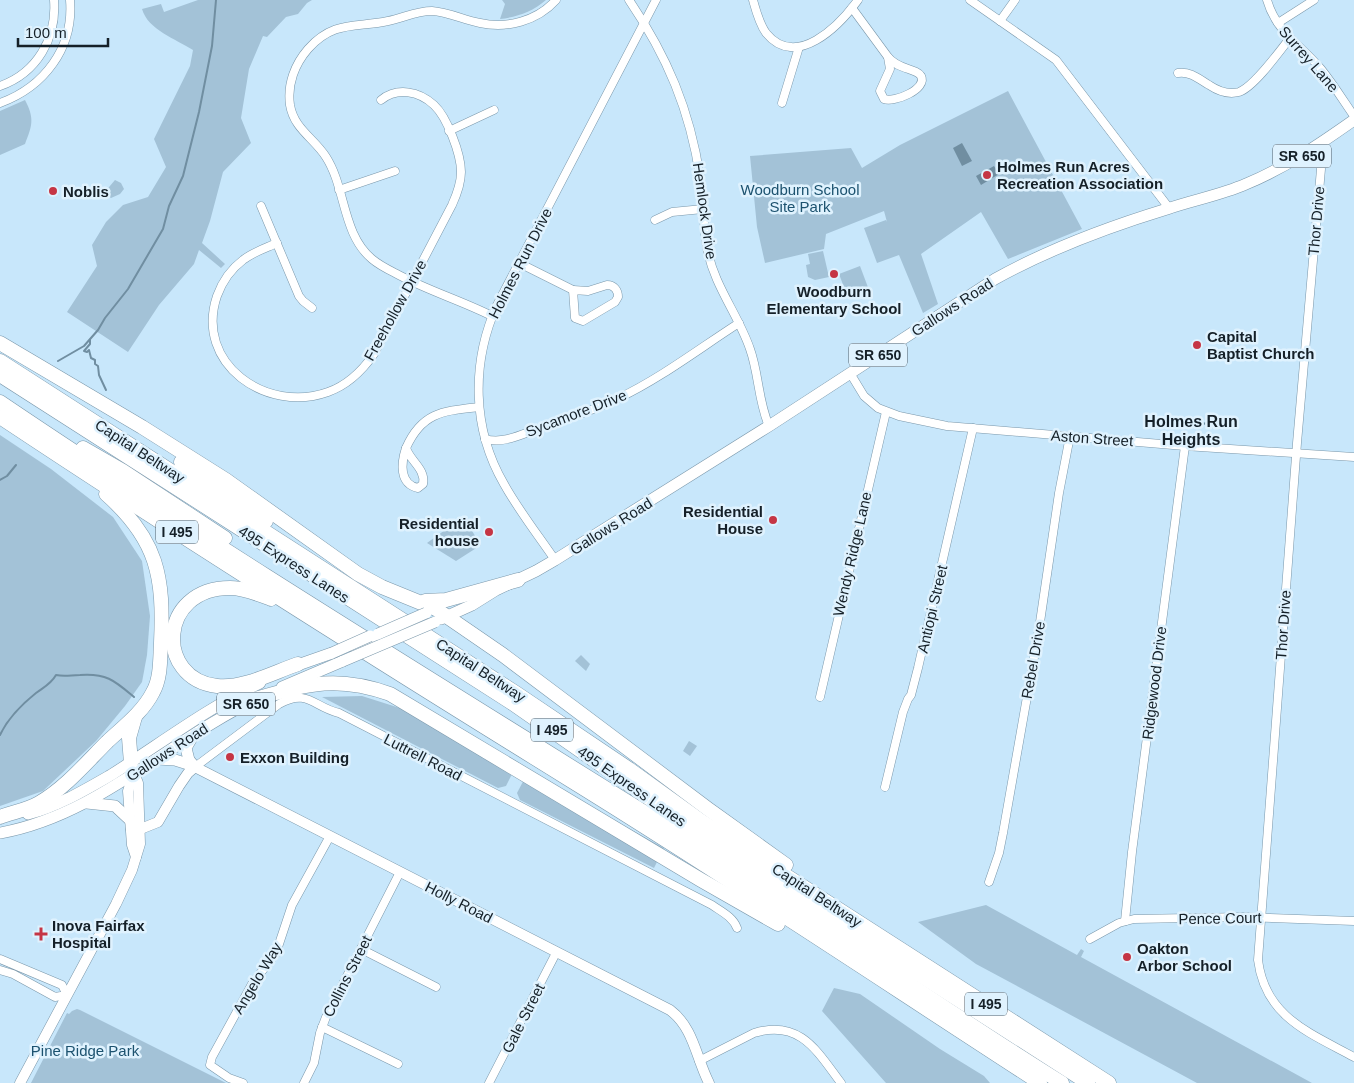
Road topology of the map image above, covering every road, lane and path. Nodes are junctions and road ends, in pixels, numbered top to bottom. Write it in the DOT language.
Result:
graph roads {
  1 [pos="54,0"];
  2 [pos="70,0"];
  3 [pos="556,0"];
  4 [pos="629,0"];
  5 [pos="656,0"];
  6 [pos="753,0"];
  7 [pos="858,0"];
  8 [pos="970,0"];
  9 [pos="1015,0"];
  10 [pos="1267,0"];
  11 [pos="1314,0"];
  12 [pos="852,8"];
  13 [pos="1000,21"];
  14 [pos="644,22"];
  15 [pos="1278,23"];
  16 [pos="1290,38"];
  17 [pos="799,47"];
  18 [pos="888,57"];
  19 [pos="1178,73"];
  20 [pos="0,86"];
  21 [pos="381,100"];
  22 [pos="0,102"];
  23 [pos="782,103"];
  24 [pos="494,110"];
  25 [pos="1354,116"];
  26 [pos="1354,120"];
  27 [pos="449,131"];
  28 [pos="1316,147"];
  29 [pos="396,171"];
  30 [pos="339,190"];
  31 [pos="262,206"];
  32 [pos="1169,208"];
  33 [pos="703,209"];
  34 [pos="655,220"];
  35 [pos="277,243"];
  36 [pos="518,263"];
  37 [pos="411,282"];
  38 [pos="573,290"];
  39 [pos="312,308"];
  40 [pos="492,316"];
  41 [pos="739,323"];
  42 [pos="0,343"];
  43 [pos="0,361"];
  44 [pos="850,373"];
  45 [pos="6,379"];
  46 [pos="72,386"];
  47 [pos="0,398"];
  48 [pos="0,402"];
  49 [pos="479,407"];
  50 [pos="886,412"];
  51 [pos="0,417"];
  52 [pos="769,426"];
  53 [pos="973,428"];
  54 [pos="1070,436"];
  55 [pos="485,439"];
  56 [pos="1185,446"];
  57 [pos="406,448"];
  58 [pos="1296,453"];
  59 [pos="58,456"];
  60 [pos="1354,457"];
  61 [pos="555,560"];
  62 [pos="518,580"];
  63 [pos="418,600"];
  64 [pos="295,608"];
  65 [pos="436,615"];
  66 [pos="372,633"];
  67 [pos="298,664"];
  68 [pos="516,693"];
  69 [pos="820,697"];
  70 [pos="255,699"];
  71 [pos="135,717"];
  72 [pos="196,733"];
  73 [pos="157,759"];
  74 [pos="195,767"];
  75 [pos="132,768"];
  76 [pos="885,787"];
  77 [pos="87,803"];
  78 [pos="0,819"];
  79 [pos="134,826"];
  80 [pos="0,833"];
  81 [pos="330,836"];
  82 [pos="400,872"];
  83 [pos="989,882"];
  84 [pos="1260,917"];
  85 [pos="1125,921"];
  86 [pos="1354,921"];
  87 [pos="863,925"];
  88 [pos="737,928"];
  89 [pos="1090,939"];
  90 [pos="361,949"];
  91 [pos="556,952"];
  92 [pos="0,959"];
  93 [pos="0,970"];
  94 [pos="875,976"];
  95 [pos="436,987"];
  96 [pos="67,995"];
  97 [pos="322,1027"];
  98 [pos="1354,1057"];
  99 [pos="699,1061"];
  100 [pos="398,1064"];
  101 [pos="20,1083"];
  102 [pos="243,1083"];
  103 [pos="304,1083"];
  104 [pos="489,1083"];
  105 [pos="709,1083"];
  106 [pos="841,1083"];
  107 [pos="1040,1083"];
  108 [pos="1062,1083"];
  109 [pos="1088,1083"];
  110 [pos="1108,1083"];
  1 -- 20 [label="street"];
  2 -- 22 [label="street"];
  3 -- 30 [label="street"];
  4 -- 14 [label="street, Hemlock Drive"];
  5 -- 14 [label="street, Holmes Run Drive"];
  6 -- 17 [label="street"];
  7 -- 12 [label="street"];
  8 -- 13 [label="street"];
  9 -- 13 [label="street"];
  10 -- 15 [label="street, Surrey Lane"];
  11 -- 15 [label="street"];
  12 -- 17 [label="street"];
  12 -- 18 [label="street"];
  13 -- 32 [label="street"];
  14 -- 33 [label="street, Hemlock Drive"];
  14 -- 36 [label="street, Holmes Run Drive"];
  15 -- 16 [label="street, Surrey Lane"];
  16 -- 19 [label="street"];
  16 -- 25 [label="street, Surrey Lane"];
  17 -- 23 [label="street"];
  18 -- 18 [label="street"];
  21 -- 27 [label="street, Freehollow Drive"];
  24 -- 27 [label="street"];
  26 -- 28 [label="main road, Gallows Road / SR 650"];
  27 -- 37 [label="street, Freehollow Drive"];
  28 -- 32 [label="main road, Gallows Road / SR 650"];
  28 -- 58 [label="street, Thor Drive"];
  29 -- 30 [label="street"];
  30 -- 37 [label="street"];
  31 -- 35 [label="street"];
  32 -- 44 [label="main road, Gallows Road / SR 650"];
  33 -- 34 [label="street"];
  33 -- 41 [label="street, Hemlock Drive"];
  35 -- 37 [label="street, Freehollow Drive"];
  35 -- 39 [label="street"];
  36 -- 38 [label="street"];
  36 -- 40 [label="street, Holmes Run Drive"];
  37 -- 40 [label="street"];
  38 -- 38 [label="street"];
  40 -- 49 [label="street, Holmes Run Drive"];
  41 -- 52 [label="street, Hemlock Drive"];
  41 -- 55 [label="street, Sycamore Drive"];
  42 -- 46 [label="highway"];
  43 -- 68 [label="highway, Capital Beltway / I 495"];
  44 -- 50 [label="street, Aston Street"];
  44 -- 52 [label="main road, Gallows Road / SR 650"];
  45 -- 66 [label="highway"];
  45 -- 109 [label="highway, 495 Express Lanes / I 495"];
  46 -- 63 [label="highway"];
  46 -- 68 [label="highway"];
  47 -- 66 [label="highway"];
  48 -- 108 [label="highway, 495 Express Lanes / I 495"];
  49 -- 55 [label="street, Holmes Run Drive"];
  49 -- 57 [label="street"];
  50 -- 53 [label="street, Aston Street"];
  50 -- 69 [label="street, Wendy Ridge Lane"];
  51 -- 59 [label="highway, I 495"];
  52 -- 61 [label="main road, Gallows Road / SR 650"];
  53 -- 54 [label="street, Aston Street"];
  53 -- 76 [label="street, Antiopi Street"];
  54 -- 56 [label="street, Aston Street"];
  54 -- 83 [label="street, Rebel Drive"];
  55 -- 61 [label="street, Holmes Run Drive"];
  56 -- 58 [label="street, Aston Street"];
  56 -- 85 [label="street, Ridgewood Drive"];
  57 -- 57 [label="street"];
  58 -- 60 [label="street, Aston Street"];
  58 -- 84 [label="street, Thor Drive"];
  59 -- 64 [label="highway, I 495"];
  59 -- 71 [label="highway"];
  61 -- 62 [label="main road, Gallows Road / SR 650"];
  62 -- 63 [label="highway"];
  62 -- 65 [label="main road, Gallows Road / SR 650"];
  63 -- 65 [label="highway"];
  64 -- 67 [label="highway"];
  64 -- 94 [label="highway, I 495"];
  65 -- 66 [label="main road, Gallows Road / SR 650, bridge"];
  65 -- 87 [label="highway"];
  66 -- 67 [label="main road, Gallows Road / SR 650, bridge"];
  66 -- 70 [label="main road, Gallows Road / SR 650, bridge"];
  67 -- 75 [label="main road, Gallows Road / SR 650"];
  68 -- 87 [label="highway, Capital Beltway / I 495"];
  70 -- 72 [label="main road, Gallows Road / SR 650"];
  70 -- 94 [label="highway"];
  71 -- 75 [label="highway"];
  71 -- 78 [label="highway"];
  72 -- 73 [label="main road, Gallows Road / SR 650"];
  72 -- 74 [label="main road"];
  73 -- 74 [label="main road"];
  73 -- 75 [label="main road, Gallows Road / SR 650"];
  74 -- 79 [label="street, Luttrell Road"];
  74 -- 81 [label="street, Holly Road"];
  74 -- 88 [label="street, Luttrell Road"];
  75 -- 77 [label="main road, Gallows Road / SR 650"];
  75 -- 78 [label="main road, Gallows Road / SR 650"];
  75 -- 79 [label="street"];
  77 -- 79 [label="main road"];
  77 -- 80 [label="main road, Gallows Road / SR 650"];
  79 -- 96 [label="street"];
  81 -- 82 [label="street, Holly Road"];
  81 -- 102 [label="street, Angelo Way"];
  82 -- 90 [label="street, Collins Street"];
  82 -- 91 [label="street, Holly Road"];
  84 -- 85 [label="street, Pence Court"];
  84 -- 86 [label="street, Pence Court"];
  84 -- 98 [label="street, Thor Drive"];
  85 -- 89 [label="street, Pence Court"];
  87 -- 110 [label="highway, Capital Beltway / I 495"];
  90 -- 95 [label="street"];
  90 -- 97 [label="street, Collins Street"];
  91 -- 99 [label="street, Holly Road"];
  91 -- 104 [label="street, Gale Street"];
  92 -- 96 [label="street"];
  93 -- 96 [label="street"];
  94 -- 107 [label="highway, I 495"];
  96 -- 101 [label="street"];
  97 -- 100 [label="street"];
  97 -- 103 [label="street, Collins Street"];
  99 -- 105 [label="street, Holly Road"];
  99 -- 106 [label="street"];
}
